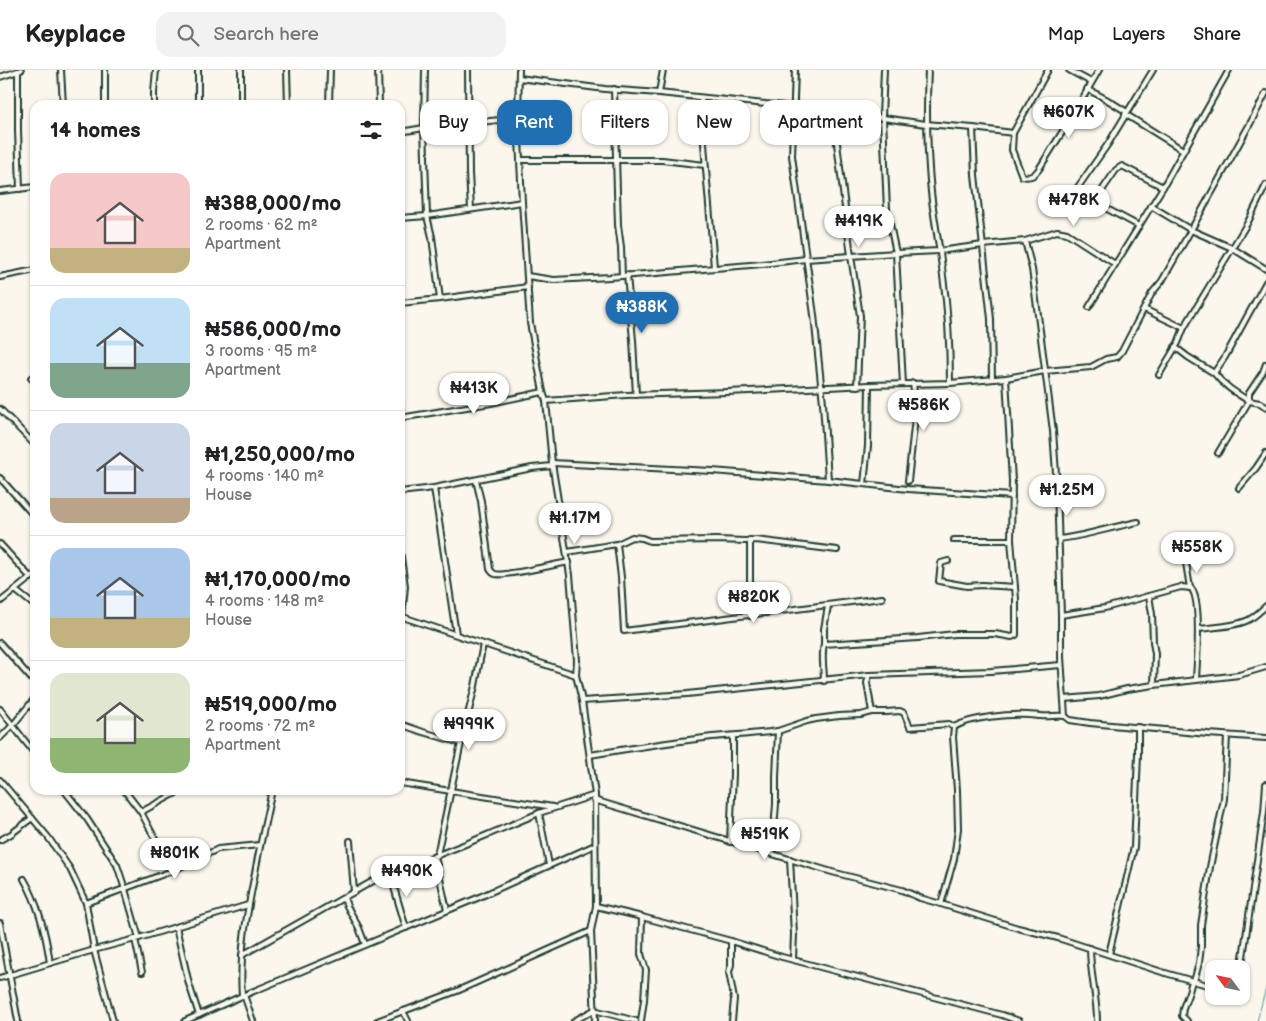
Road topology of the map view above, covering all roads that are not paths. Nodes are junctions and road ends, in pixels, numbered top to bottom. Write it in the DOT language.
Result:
graph roads {
  1 [pos="61,70"];
  2 [pos="105,70"];
  3 [pos="156,70"];
  4 [pos="198,70"];
  5 [pos="241,70"];
  6 [pos="287,70"];
  7 [pos="330,70"];
  8 [pos="378,70"];
  9 [pos="425,70"];
  10 [pos="468,70"];
  11 [pos="520,70"];
  12 [pos="663,70"];
  13 [pos="795,70"];
  14 [pos="884,70"];
  15 [pos="928,70"];
  16 [pos="1048,70"];
  17 [pos="1069,70"];
  18 [pos="1099,70"];
  19 [pos="1153,70"];
  20 [pos="1228,70"];
  21 [pos="20,71"];
  22 [pos="0,77"];
  23 [pos="519,78"];
  24 [pos="1091,82"];
  25 [pos="614,88"];
  26 [pos="1087,89"];
  27 [pos="659,93"];
  28 [pos="1266,93"];
  29 [pos="701,98"];
  30 [pos="63,100"];
  31 [pos="105,100"];
  32 [pos="154,100"];
  33 [pos="198,100"];
  34 [pos="241,100"];
  35 [pos="288,100"];
  36 [pos="329,100"];
  37 [pos="379,100"];
  38 [pos="424,100"];
  39 [pos="469,100"];
  40 [pos="518,100"];
  41 [pos="794,100"];
  42 [pos="760,104"];
  43 [pos="1126,113"];
  44 [pos="882,117"];
  45 [pos="926,124"];
  46 [pos="972,128"];
  47 [pos="420,129"];
  48 [pos="405,131"];
  49 [pos="1013,133"];
  50 [pos="425,145"];
  51 [pos="469,145"];
  52 [pos="519,145"];
  53 [pos="792,145"];
  54 [pos="837,145"];
  55 [pos="1183,150"];
  56 [pos="616,159"];
  57 [pos="520,160"];
  58 [pos="705,165"];
  59 [pos="1266,185"];
  60 [pos="1163,187"];
  61 [pos="30,188"];
  62 [pos="20,189"];
  63 [pos="0,191"];
  64 [pos="522,202"];
  65 [pos="1094,202"];
  66 [pos="1151,206"];
  67 [pos="471,209"];
  68 [pos="427,216"];
  69 [pos="405,218"];
  70 [pos="1139,226"];
  71 [pos="1191,230"];
  72 [pos="1025,241"];
  73 [pos="983,244"];
  74 [pos="1232,248"];
  75 [pos="939,251"];
  76 [pos="896,252"];
  77 [pos="851,256"];
  78 [pos="806,259"];
  79 [pos="1115,264"];
  80 [pos="714,268"];
  81 [pos="1266,269"];
  82 [pos="30,271"];
  83 [pos="527,276"];
  84 [pos="622,276"];
  85 [pos="627,276"];
  86 [pos="0,277"];
  87 [pos="1266,282"];
  88 [pos="528,287"];
  89 [pos="440,299"];
  90 [pos="405,302"];
  91 [pos="1089,308"];
  92 [pos="1144,309"];
  93 [pos="1184,328"];
  94 [pos="1175,347"];
  95 [pos="1266,364"];
  96 [pos="1045,372"];
  97 [pos="1214,373"];
  98 [pos="1159,374"];
  99 [pos="1006,378"];
  100 [pos="992,379"];
  101 [pos="950,383"];
  102 [pos="904,384"];
  103 [pos="914,384"];
  104 [pos="869,385"];
  105 [pos="857,386"];
  106 [pos="821,388"];
  107 [pos="543,392"];
  108 [pos="636,395"];
  109 [pos="546,401"];
  110 [pos="1249,401"];
  111 [pos="1266,407"];
  112 [pos="0,409"];
  113 [pos="405,417"];
  114 [pos="30,441"];
  115 [pos="1218,453"];
  116 [pos="1266,453"];
  117 [pos="552,464"];
  118 [pos="0,478"];
  119 [pos="476,480"];
  120 [pos="828,480"];
  121 [pos="908,481"];
  122 [pos="864,484"];
  123 [pos="434,488"];
  124 [pos="1239,488"];
  125 [pos="405,491"];
  126 [pos="1012,496"];
  127 [pos="30,511"];
  128 [pos="1138,522"];
  129 [pos="1059,539"];
  130 [pos="750,540"];
  131 [pos="954,540"];
  132 [pos="1011,540"];
  133 [pos="0,544"];
  134 [pos="617,544"];
  135 [pos="837,550"];
  136 [pos="567,552"];
  137 [pos="948,561"];
  138 [pos="568,562"];
  139 [pos="1186,563"];
  140 [pos="30,577"];
  141 [pos="30,579"];
  142 [pos="1015,587"];
  143 [pos="1190,588"];
  144 [pos="15,590"];
  145 [pos="1149,596"];
  146 [pos="882,598"];
  147 [pos="0,602"];
  148 [pos="30,602"];
  149 [pos="828,606"];
  150 [pos="1266,606"];
  151 [pos="1061,615"];
  152 [pos="750,616"];
  153 [pos="405,617"];
  154 [pos="1198,629"];
  155 [pos="456,634"];
  156 [pos="0,643"];
  157 [pos="483,644"];
  158 [pos="824,644"];
  159 [pos="1061,665"];
  160 [pos="1266,667"];
  161 [pos="576,674"];
  162 [pos="868,675"];
  163 [pos="30,677"];
  164 [pos="1196,679"];
  165 [pos="824,681"];
  166 [pos="1154,685"];
  167 [pos="1064,699"];
  168 [pos="582,701"];
  169 [pos="30,704"];
  170 [pos="0,709"];
  171 [pos="872,712"];
  172 [pos="1064,716"];
  173 [pos="13,725"];
  174 [pos="405,726"];
  175 [pos="954,727"];
  176 [pos="1138,728"];
  177 [pos="778,731"];
  178 [pos="733,736"];
  179 [pos="1227,736"];
  180 [pos="0,738"];
  181 [pos="1266,738"];
  182 [pos="461,743"];
  183 [pos="30,747"];
  184 [pos="590,755"];
  185 [pos="0,780"];
  186 [pos="405,784"];
  187 [pos="1266,784"];
  188 [pos="2,786"];
  189 [pos="452,790"];
  190 [pos="68,795"];
  191 [pos="128,795"];
  192 [pos="172,795"];
  193 [pos="271,795"];
  194 [pos="595,795"];
  195 [pos="594,800"];
  196 [pos="555,807"];
  197 [pos="141,812"];
  198 [pos="538,813"];
  199 [pos="32,818"];
  200 [pos="0,840"];
  201 [pos="350,841"];
  202 [pos="730,842"];
  203 [pos="260,845"];
  204 [pos="595,845"];
  205 [pos="772,854"];
  206 [pos="436,856"];
  207 [pos="790,859"];
  208 [pos="549,865"];
  209 [pos="172,871"];
  210 [pos="390,874"];
  211 [pos="24,879"];
  212 [pos="126,889"];
  213 [pos="354,892"];
  214 [pos="344,898"];
  215 [pos="86,903"];
  216 [pos="941,904"];
  217 [pos="248,905"];
  218 [pos="596,906"];
  219 [pos="447,910"];
  220 [pos="642,917"];
  221 [pos="0,924"];
  222 [pos="176,927"];
  223 [pos="406,928"];
  224 [pos="590,931"];
  225 [pos="1,932"];
  226 [pos="137,939"];
  227 [pos="732,941"];
  228 [pos="365,944"];
  229 [pos="1090,948"];
  230 [pos="94,950"];
  231 [pos="1109,954"];
  232 [pos="242,955"];
  233 [pos="793,959"];
  234 [pos="1243,960"];
  235 [pos="50,963"];
  236 [pos="142,972"];
  237 [pos="10,975"];
  238 [pos="0,978"];
  239 [pos="1192,981"];
  240 [pos="1205,985"];
  241 [pos="243,996"];
  242 [pos="594,1010"];
  243 [pos="403,1011"];
  244 [pos="199,1014"];
  245 [pos="18,1021"];
  246 [pos="113,1021"];
  247 [pos="185,1021"];
  248 [pos="253,1021"];
  249 [pos="377,1021"];
  250 [pos="408,1021"];
  251 [pos="574,1021"];
  252 [pos="595,1021"];
  253 [pos="636,1021"];
  254 [pos="641,1021"];
  255 [pos="732,1021"];
  256 [pos="1017,1021"];
  257 [pos="1097,1021"];
  258 [pos="1187,1021"];
  1 -- 30 [label="street"];
  2 -- 31 [label="street"];
  3 -- 32 [label="street"];
  4 -- 33 [label="street"];
  5 -- 34 [label="street"];
  6 -- 35 [label="street"];
  7 -- 36 [label="street"];
  8 -- 37 [label="street"];
  9 -- 38 [label="street"];
  10 -- 39 [label="street"];
  11 -- 23 [label="street"];
  12 -- 27 [label="street"];
  13 -- 41 [label="street"];
  14 -- 44 [label="street"];
  15 -- 45 [label="street"];
  16 -- 49 [label="street"];
  17 -- 24 [label="street"];
  18 -- 24 [label="street"];
  19 -- 43 [label="street"];
  20 -- 55 [label="street"];
  21 -- 22 [label="street"];
  21 -- 62 [label="street"];
  23 -- 25 [label="street"];
  23 -- 40 [label="street"];
  24 -- 26 [label="street"];
  25 -- 27 [label="street"];
  25 -- 56 [label="street"];
  26 -- 43 [label="street"];
  26 -- 49 [label="street"];
  27 -- 29 [label="street"];
  28 -- 71 [label="street"];
  29 -- 42 [label="street"];
  29 -- 58 [label="street"];
  43 -- 55 [label="street"];
  43 -- 65 [label="street"];
  44 -- 45 [label="street"];
  44 -- 76 [label="street"];
  45 -- 46 [label="street"];
  45 -- 75 [label="street"];
  46 -- 49 [label="street"];
  46 -- 73 [label="street"];
  47 -- 48 [label="street"];
  50 -- 68 [label="street"];
  51 -- 67 [label="street"];
  52 -- 57 [label="street"];
  53 -- 78 [label="street"];
  54 -- 77 [label="street"];
  55 -- 60 [label="street"];
  56 -- 57 [label="street"];
  56 -- 58 [label="street"];
  56 -- 84 [label="street"];
  57 -- 64 [label="street"];
  58 -- 80 [label="street"];
  59 -- 74 [label="street"];
  60 -- 65 [label="street"];
  60 -- 66 [label="street"];
  61 -- 62 [label="street"];
  62 -- 63 [label="street"];
  64 -- 67 [label="street"];
  64 -- 83 [label="street"];
  65 -- 70 [label="street"];
  66 -- 70 [label="street"];
  66 -- 71 [label="street"];
  67 -- 68 [label="street"];
  68 -- 69 [label="street"];
  68 -- 89 [label="street"];
  70 -- 79 [label="street"];
  71 -- 74 [label="street"];
  71 -- 92 [label="street"];
  72 -- 73 [label="street"];
  72 -- 79 [label="street"];
  72 -- 96 [label="street"];
  73 -- 75 [label="street"];
  73 -- 100 [label="street"];
  74 -- 81 [label="street"];
  74 -- 93 [label="street"];
  75 -- 76 [label="street"];
  75 -- 101 [label="street"];
  76 -- 77 [label="street"];
  76 -- 102 [label="street"];
  77 -- 78 [label="street"];
  77 -- 105 [label="street"];
  78 -- 80 [label="street"];
  78 -- 106 [label="street"];
  79 -- 91 [label="street"];
  80 -- 85 [label="street"];
  82 -- 86 [label="street"];
  83 -- 84 [label="street"];
  83 -- 88 [label="street"];
  84 -- 85 [label="street"];
  85 -- 108 [label="street"];
  87 -- 97 [label="street"];
  88 -- 89 [label="street"];
  88 -- 107 [label="street"];
  89 -- 90 [label="street"];
  92 -- 93 [label="street"];
  92 -- 96 [label="street"];
  93 -- 94 [label="street"];
  94 -- 97 [label="street"];
  94 -- 98 [label="street"];
  95 -- 110 [label="street"];
  96 -- 99 [label="street"];
  96 -- 129 [label="street"];
  97 -- 110 [label="street"];
  99 -- 100 [label="street"];
  99 -- 126 [label="street"];
  100 -- 101 [label="street"];
  101 -- 103 [label="street"];
  102 -- 103 [label="street"];
  102 -- 104 [label="street"];
  103 -- 121 [label="street"];
  104 -- 105 [label="street"];
  104 -- 122 [label="street"];
  105 -- 106 [label="street"];
  106 -- 108 [label="street"];
  106 -- 120 [label="street"];
  107 -- 109 [label="street"];
  107 -- 113 [label="street"];
  108 -- 109 [label="street"];
  109 -- 117 [label="street"];
  110 -- 111 [label="street"];
  110 -- 115 [label="street"];
  112 -- 114 [label="street"];
  116 -- 124 [label="street"];
  117 -- 119 [label="street"];
  117 -- 120 [label="street"];
  117 -- 136 [label="street"];
  118 -- 127 [label="street"];
  119 -- 123 [label="street"];
  119 -- 138 [label="street"];
  120 -- 122 [label="street"];
  122 -- 126 [label="street"];
  123 -- 125 [label="street"];
  123 -- 155 [label="street"];
  126 -- 132 [label="street"];
  128 -- 129 [label="street"];
  129 -- 151 [label="street"];
  130 -- 134 [label="street"];
  130 -- 135 [label="street"];
  130 -- 152 [label="street"];
  131 -- 132 [label="street"];
  132 -- 142 [label="street"];
  133 -- 140 [label="street"];
  134 -- 136 [label="street"];
  134 -- 152 [label="street"];
  136 -- 138 [label="street"];
  137 -- 142 [label="street"];
  138 -- 161 [label="street"];
  139 -- 143 [label="street"];
  141 -- 144 [label="street"];
  142 -- 158 [label="street"];
  143 -- 145 [label="street"];
  143 -- 154 [label="street"];
  144 -- 147 [label="street"];
  144 -- 148 [label="street"];
  145 -- 151 [label="street"];
  145 -- 166 [label="street"];
  146 -- 149 [label="street"];
  149 -- 152 [label="street"];
  149 -- 158 [label="street"];
  150 -- 154 [label="street"];
  151 -- 159 [label="street"];
  153 -- 155 [label="street"];
  154 -- 164 [label="street"];
  155 -- 157 [label="street"];
  156 -- 163 [label="street"];
  157 -- 161 [label="street"];
  157 -- 182 [label="street"];
  158 -- 165 [label="street"];
  159 -- 162 [label="street"];
  159 -- 167 [label="street"];
  160 -- 164 [label="street"];
  161 -- 168 [label="street"];
  162 -- 165 [label="street"];
  162 -- 171 [label="street"];
  164 -- 166 [label="street"];
  165 -- 168 [label="street"];
  166 -- 167 [label="street"];
  167 -- 172 [label="street"];
  168 -- 184 [label="street"];
  169 -- 173 [label="street"];
  170 -- 173 [label="street"];
  171 -- 175 [label="street"];
  171 -- 177 [label="street"];
  172 -- 175 [label="street"];
  172 -- 176 [label="street"];
  173 -- 180 [label="street"];
  173 -- 183 [label="street"];
  174 -- 182 [label="street"];
  175 -- 216 [label="street"];
  176 -- 179 [label="street"];
  176 -- 231 [label="street"];
  177 -- 178 [label="street"];
  177 -- 205 [label="street"];
  178 -- 184 [label="street"];
  178 -- 202 [label="street"];
  179 -- 181 [label="street"];
  179 -- 239 [label="street"];
  182 -- 189 [label="street"];
  184 -- 194 [label="street"];
  185 -- 188 [label="street"];
  186 -- 189 [label="street"];
  187 -- 234 [label="street"];
  188 -- 199 [label="street"];
  189 -- 196 [label="street"];
  189 -- 206 [label="street"];
  190 -- 212 [label="street"];
  191 -- 197 [label="street"];
  192 -- 197 [label="street"];
  193 -- 203 [label="street"];
  194 -- 195 [label="street"];
  194 -- 196 [label="street"];
  195 -- 202 [label="street"];
  195 -- 204 [label="street"];
  196 -- 198 [label="street"];
  197 -- 209 [label="street"];
  198 -- 206 [label="street"];
  198 -- 208 [label="street"];
  199 -- 200 [label="street"];
  199 -- 215 [label="street"];
  201 -- 213 [label="street"];
  202 -- 205 [label="street"];
  203 -- 209 [label="street"];
  203 -- 217 [label="street"];
  204 -- 208 [label="street"];
  204 -- 218 [label="street"];
  205 -- 207 [label="street"];
  206 -- 210 [label="street"];
  206 -- 219 [label="street"];
  207 -- 216 [label="street"];
  207 -- 233 [label="street"];
  208 -- 219 [label="street"];
  209 -- 212 [label="street"];
  210 -- 213 [label="street"];
  210 -- 223 [label="street"];
  211 -- 235 [label="street"];
  212 -- 215 [label="street"];
  212 -- 226 [label="street"];
  213 -- 214 [label="street"];
  214 -- 228 [label="street"];
  214 -- 232 [label="street"];
  215 -- 230 [label="street"];
  216 -- 229 [label="street"];
  217 -- 222 [label="street"];
  217 -- 232 [label="street"];
  218 -- 220 [label="street"];
  218 -- 224 [label="street"];
  219 -- 223 [label="street"];
  220 -- 227 [label="street"];
  220 -- 254 [label="street"];
  221 -- 225 [label="street"];
  222 -- 226 [label="street"];
  222 -- 244 [label="street"];
  223 -- 228 [label="street"];
  224 -- 242 [label="street"];
  224 -- 243 [label="street"];
  225 -- 237 [label="street"];
  226 -- 230 [label="street"];
  226 -- 236 [label="street"];
  227 -- 233 [label="street"];
  227 -- 255 [label="street"];
  228 -- 241 [label="street"];
  229 -- 231 [label="street"];
  229 -- 257 [label="street"];
  230 -- 235 [label="street"];
  230 -- 246 [label="street"];
  231 -- 239 [label="street"];
  232 -- 241 [label="street"];
  233 -- 256 [label="street"];
  235 -- 237 [label="street"];
  237 -- 238 [label="street"];
  237 -- 245 [label="street"];
  239 -- 240 [label="street"];
  239 -- 258 [label="street"];
  241 -- 244 [label="street"];
  241 -- 248 [label="street"];
  242 -- 251 [label="street"];
  242 -- 252 [label="street"];
  242 -- 253 [label="street"];
  243 -- 249 [label="street"];
  243 -- 250 [label="street"];
  244 -- 247 [label="street"];
}
